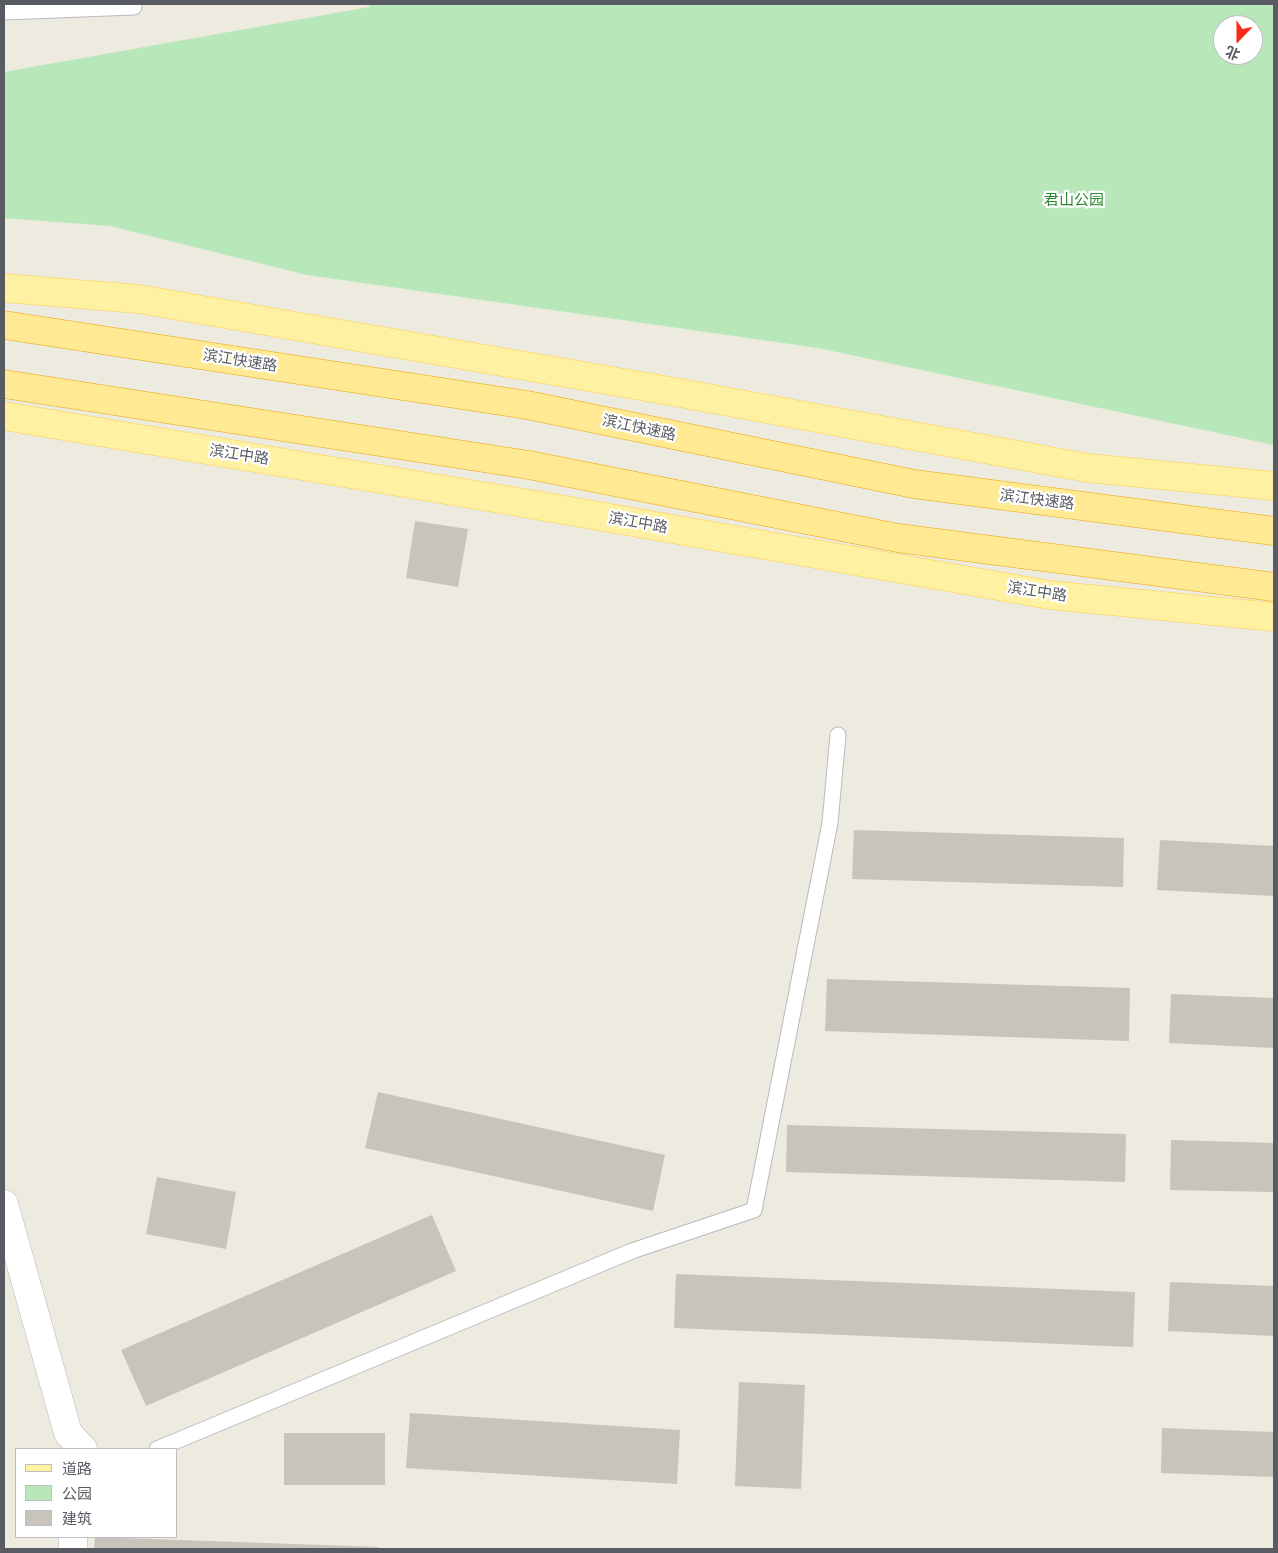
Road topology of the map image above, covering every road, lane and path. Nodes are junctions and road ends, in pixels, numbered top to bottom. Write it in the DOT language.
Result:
graph roads {
  1 [pos="134,8"];
  2 [pos="4,12"];
  3 [pos="4,288"];
  4 [pos="4,324"];
  5 [pos="4,384"];
  6 [pos="4,416"];
  7 [pos="1274,486"];
  8 [pos="1274,531"];
  9 [pos="1274,587"];
  10 [pos="1274,617"];
  11 [pos="838,735"];
  12 [pos="4,1204"];
  13 [pos="82,1448"];
  14 [pos="160,1448"];
  1 -- 2 [label="lane"];
  3 -- 7 [label="main road"];
  4 -- 8 [label="highway, 滨江快速路"];
  5 -- 9 [label="highway"];
  6 -- 10 [label="main road, 滨江中路"];
  11 -- 14 [label="lane"];
  12 -- 13 [label="street"];
}
